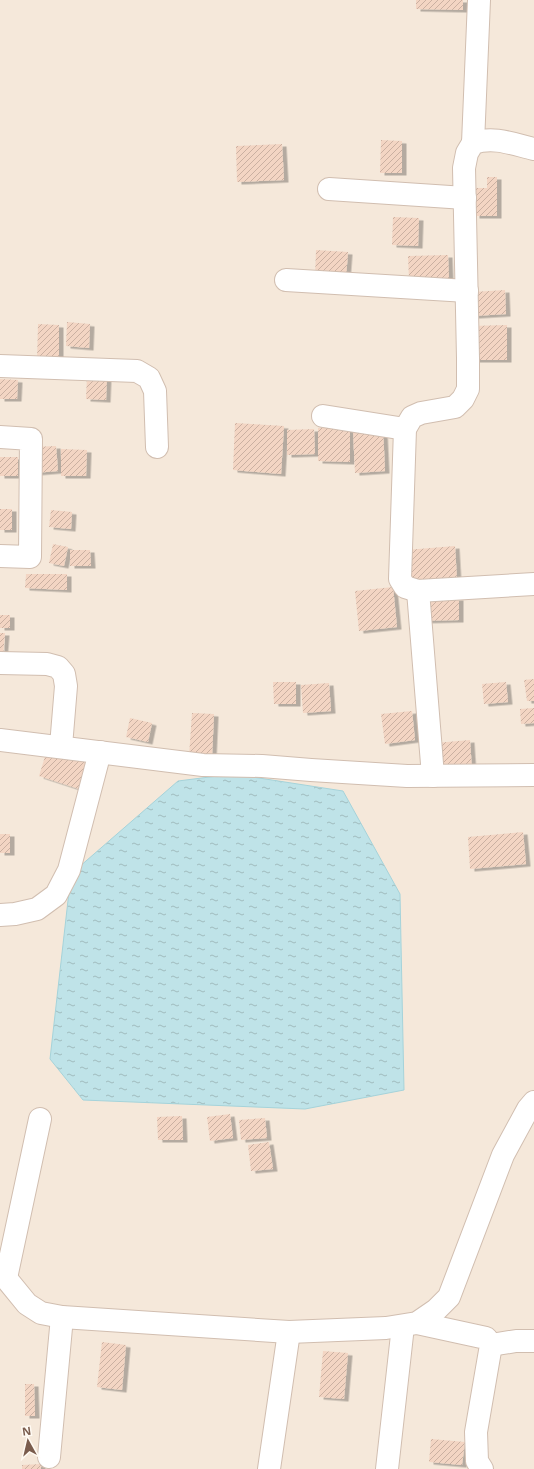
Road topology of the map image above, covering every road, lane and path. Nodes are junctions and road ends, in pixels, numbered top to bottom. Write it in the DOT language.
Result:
graph roads {
  1 [pos="479,0"];
  2 [pos="473,143"];
  3 [pos="534,149"];
  4 [pos="329,189"];
  5 [pos="465,198"];
  6 [pos="286,280"];
  7 [pos="467,291"];
  8 [pos="0,366"];
  9 [pos="323,416"];
  10 [pos="405,429"];
  11 [pos="0,437"];
  12 [pos="156,447"];
  13 [pos="0,556"];
  14 [pos="534,584"];
  15 [pos="418,591"];
  16 [pos="0,663"];
  17 [pos="0,740"];
  18 [pos="61,746"];
  19 [pos="100,752"];
  20 [pos="534,775"];
  21 [pos="433,776"];
  22 [pos="0,915"];
  23 [pos="534,1102"];
  24 [pos="40,1119"];
  25 [pos="3,1275"];
  26 [pos="62,1317"];
  27 [pos="410,1324"];
  28 [pos="289,1332"];
  29 [pos="534,1341"];
  30 [pos="491,1345"];
  31 [pos="49,1457"];
  32 [pos="270,1469"];
  33 [pos="387,1469"];
  34 [pos="482,1469"];
  1 -- 2 [label="street"];
  2 -- 3 [label="street"];
  2 -- 5 [label="street"];
  4 -- 5 [label="street"];
  5 -- 7 [label="street"];
  6 -- 7 [label="street"];
  7 -- 10 [label="street"];
  8 -- 12 [label="street"];
  9 -- 10 [label="street"];
  10 -- 15 [label="street"];
  11 -- 13 [label="street"];
  14 -- 15 [label="street"];
  15 -- 21 [label="street"];
  16 -- 18 [label="street"];
  17 -- 18 [label="street"];
  18 -- 19 [label="street"];
  19 -- 21 [label="street"];
  19 -- 22 [label="street"];
  20 -- 21 [label="street"];
  23 -- 27 [label="street"];
  24 -- 25 [label="street"];
  25 -- 26 [label="street"];
  26 -- 28 [label="street"];
  26 -- 31 [label="street"];
  27 -- 28 [label="street"];
  27 -- 30 [label="street"];
  27 -- 33 [label="street"];
  28 -- 32 [label="street"];
  29 -- 30 [label="street"];
  30 -- 34 [label="street"];
}
